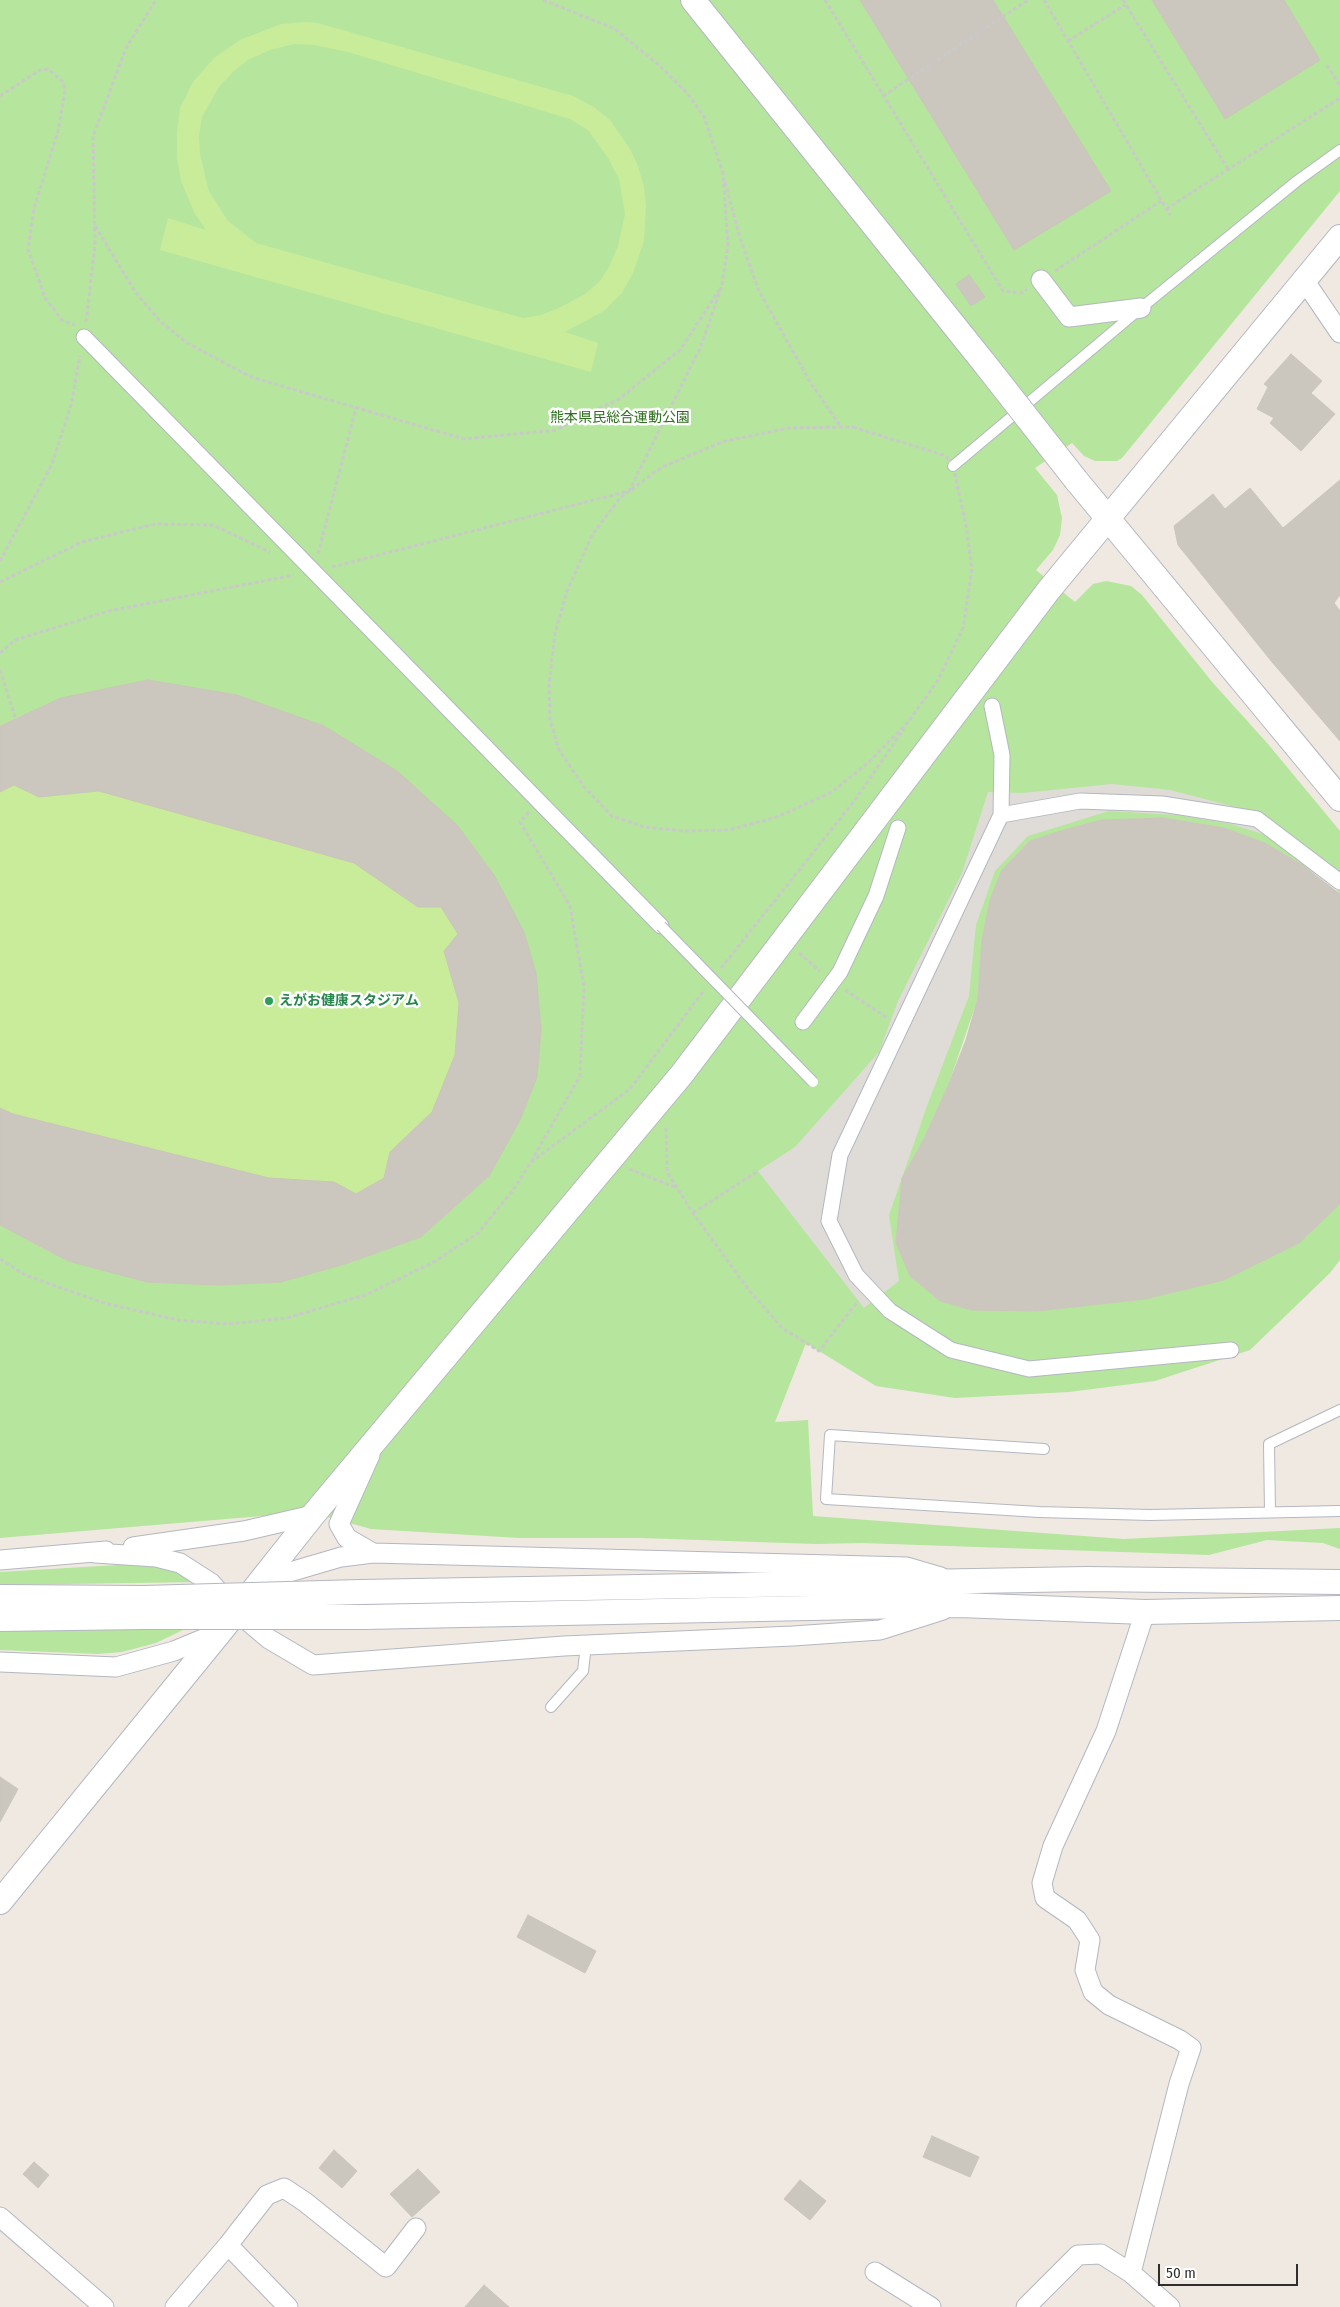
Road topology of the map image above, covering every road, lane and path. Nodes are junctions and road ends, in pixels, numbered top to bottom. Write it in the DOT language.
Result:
graph roads {
  1 [pos="156,0"];
  2 [pos="543,0"];
  3 [pos="693,0"];
  4 [pos="825,0"];
  5 [pos="1028,0"];
  6 [pos="1044,0"];
  7 [pos="1123,0"];
  8 [pos="1125,5"];
  9 [pos="1068,41"];
  10 [pos="1327,65"];
  11 [pos="1340,86"];
  12 [pos="0,96"];
  13 [pos="883,96"];
  14 [pos="1340,98"];
  15 [pos="1340,150"];
  16 [pos="1228,169"];
  17 [pos="723,173"];
  18 [pos="1161,201"];
  19 [pos="1166,209"];
  20 [pos="1170,215"];
  21 [pos="95,226"];
  22 [pos="1340,237"];
  23 [pos="1041,280"];
  24 [pos="1304,280"];
  25 [pos="722,285"];
  26 [pos="1141,308"];
  27 [pos="84,332"];
  28 [pos="1340,333"];
  29 [pos="356,408"];
  30 [pos="842,427"];
  31 [pos="953,466"];
  32 [pos="630,492"];
  33 [pos="1107,519"];
  34 [pos="272,552"];
  35 [pos="0,560"];
  36 [pos="314,572"];
  37 [pos="0,582"];
  38 [pos="0,653"];
  39 [pos="0,670"];
  40 [pos="992,706"];
  41 [pos="16,720"];
  42 [pos="908,722"];
  43 [pos="1340,799"];
  44 [pos="538,801"];
  45 [pos="1001,815"];
  46 [pos="898,828"];
  47 [pos="1340,882"];
  48 [pos="661,926"];
  49 [pos="799,953"];
  50 [pos="720,970"];
  51 [pos="832,982"];
  52 [pos="708,986"];
  53 [pos="803,1022"];
  54 [pos="900,1027"];
  55 [pos="813,1082"];
  56 [pos="666,1128"];
  57 [pos="531,1162"];
  58 [pos="625,1167"];
  59 [pos="758,1171"];
  60 [pos="678,1188"];
  61 [pos="693,1213"];
  62 [pos="0,1259"];
  63 [pos="858,1301"];
  64 [pos="1231,1350"];
  65 [pos="1340,1410"];
  66 [pos="378,1438"];
  67 [pos="1044,1449"];
  68 [pos="1340,1511"];
  69 [pos="1270,1512"];
  70 [pos="313,1515"];
  71 [pos="95,1553"];
  72 [pos="373,1553"];
  73 [pos="0,1560"];
  74 [pos="259,1581"];
  75 [pos="957,1582"];
  76 [pos="1340,1582"];
  77 [pos="0,1597"];
  78 [pos="959,1605"];
  79 [pos="143,1607"];
  80 [pos="1340,1608"];
  81 [pos="236,1610"];
  82 [pos="1145,1612"];
  83 [pos="0,1619"];
  84 [pos="221,1631"];
  85 [pos="586,1645"];
  86 [pos="0,1662"];
  87 [pos="551,1707"];
  88 [pos="0,1902"];
  89 [pos="3,2225"];
  90 [pos="416,2228"];
  91 [pos="228,2245"];
  92 [pos="875,2272"];
  93 [pos="1132,2274"];
  94 [pos="104,2307"];
  95 [pos="175,2307"];
  96 [pos="288,2307"];
  97 [pos="931,2307"];
  98 [pos="1026,2307"];
  99 [pos="1170,2307"];
  1 -- 21 [label="path"];
  2 -- 17 [label="path"];
  3 -- 33 [label="street, bridge"];
  4 -- 13 [label="path"];
  5 -- 13 [label="path"];
  6 -- 9 [label="path"];
  7 -- 8 [label="path"];
  8 -- 9 [label="path"];
  8 -- 16 [label="path"];
  9 -- 18 [label="path"];
  10 -- 11 [label="path"];
  12 -- 27 [label="path"];
  13 -- 23 [label="path"];
  14 -- 16 [label="path"];
  15 -- 26 [label="lane"];
  16 -- 19 [label="path"];
  17 -- 25 [label="path"];
  17 -- 30 [label="path"];
  18 -- 19 [label="path"];
  18 -- 23 [label="path"];
  19 -- 20 [label="path"];
  21 -- 27 [label="path"];
  21 -- 29 [label="path"];
  22 -- 24 [label="street"];
  23 -- 26 [label="street"];
  24 -- 28 [label="street"];
  24 -- 33 [label="street"];
  25 -- 29 [label="path"];
  25 -- 32 [label="path"];
  26 -- 31 [label="lane"];
  27 -- 35 [label="path"];
  27 -- 36 [label="street"];
  29 -- 36 [label="path"];
  30 -- 31 [label="path"];
  30 -- 32 [label="path"];
  31 -- 42 [label="path"];
  32 -- 36 [label="path"];
  32 -- 42 [label="path"];
  33 -- 43 [label="street"];
  33 -- 66 [label="street"];
  34 -- 37 [label="path"];
  36 -- 38 [label="path"];
  36 -- 44 [label="street"];
  39 -- 41 [label="path"];
  40 -- 45 [label="street"];
  42 -- 50 [label="path"];
  44 -- 48 [label="street"];
  44 -- 57 [label="path"];
  45 -- 47 [label="street"];
  45 -- 54 [label="street"];
  46 -- 51 [label="street"];
  48 -- 55 [label="lane, bridge"];
  49 -- 51 [label="path"];
  51 -- 53 [label="street"];
  51 -- 54 [label="path"];
  52 -- 57 [label="path"];
  54 -- 64 [label="street"];
  56 -- 60 [label="path"];
  57 -- 62 [label="path"];
  58 -- 60 [label="path"];
  59 -- 61 [label="path"];
  60 -- 61 [label="path"];
  61 -- 63 [label="path"];
  65 -- 69 [label="lane"];
  66 -- 70 [label="street"];
  66 -- 72 [label="street"];
  67 -- 69 [label="lane"];
  68 -- 69 [label="lane"];
  70 -- 71 [label="street"];
  70 -- 74 [label="street"];
  71 -- 73 [label="street"];
  71 -- 81 [label="street"];
  72 -- 74 [label="street"];
  72 -- 75 [label="street"];
  74 -- 81 [label="street"];
  75 -- 76 [label="street"];
  75 -- 79 [label="street, bridge"];
  77 -- 79 [label="street"];
  78 -- 79 [label="street, bridge"];
  78 -- 82 [label="street"];
  78 -- 85 [label="street"];
  79 -- 83 [label="street"];
  80 -- 82 [label="street"];
  81 -- 84 [label="street"];
  81 -- 85 [label="street"];
  82 -- 93 [label="street"];
  84 -- 86 [label="street"];
  84 -- 88 [label="street"];
  85 -- 87 [label="lane"];
  89 -- 94 [label="street"];
  90 -- 91 [label="street"];
  91 -- 95 [label="street"];
  91 -- 96 [label="street"];
  92 -- 97 [label="street"];
  93 -- 98 [label="street"];
  93 -- 99 [label="street"];
}
